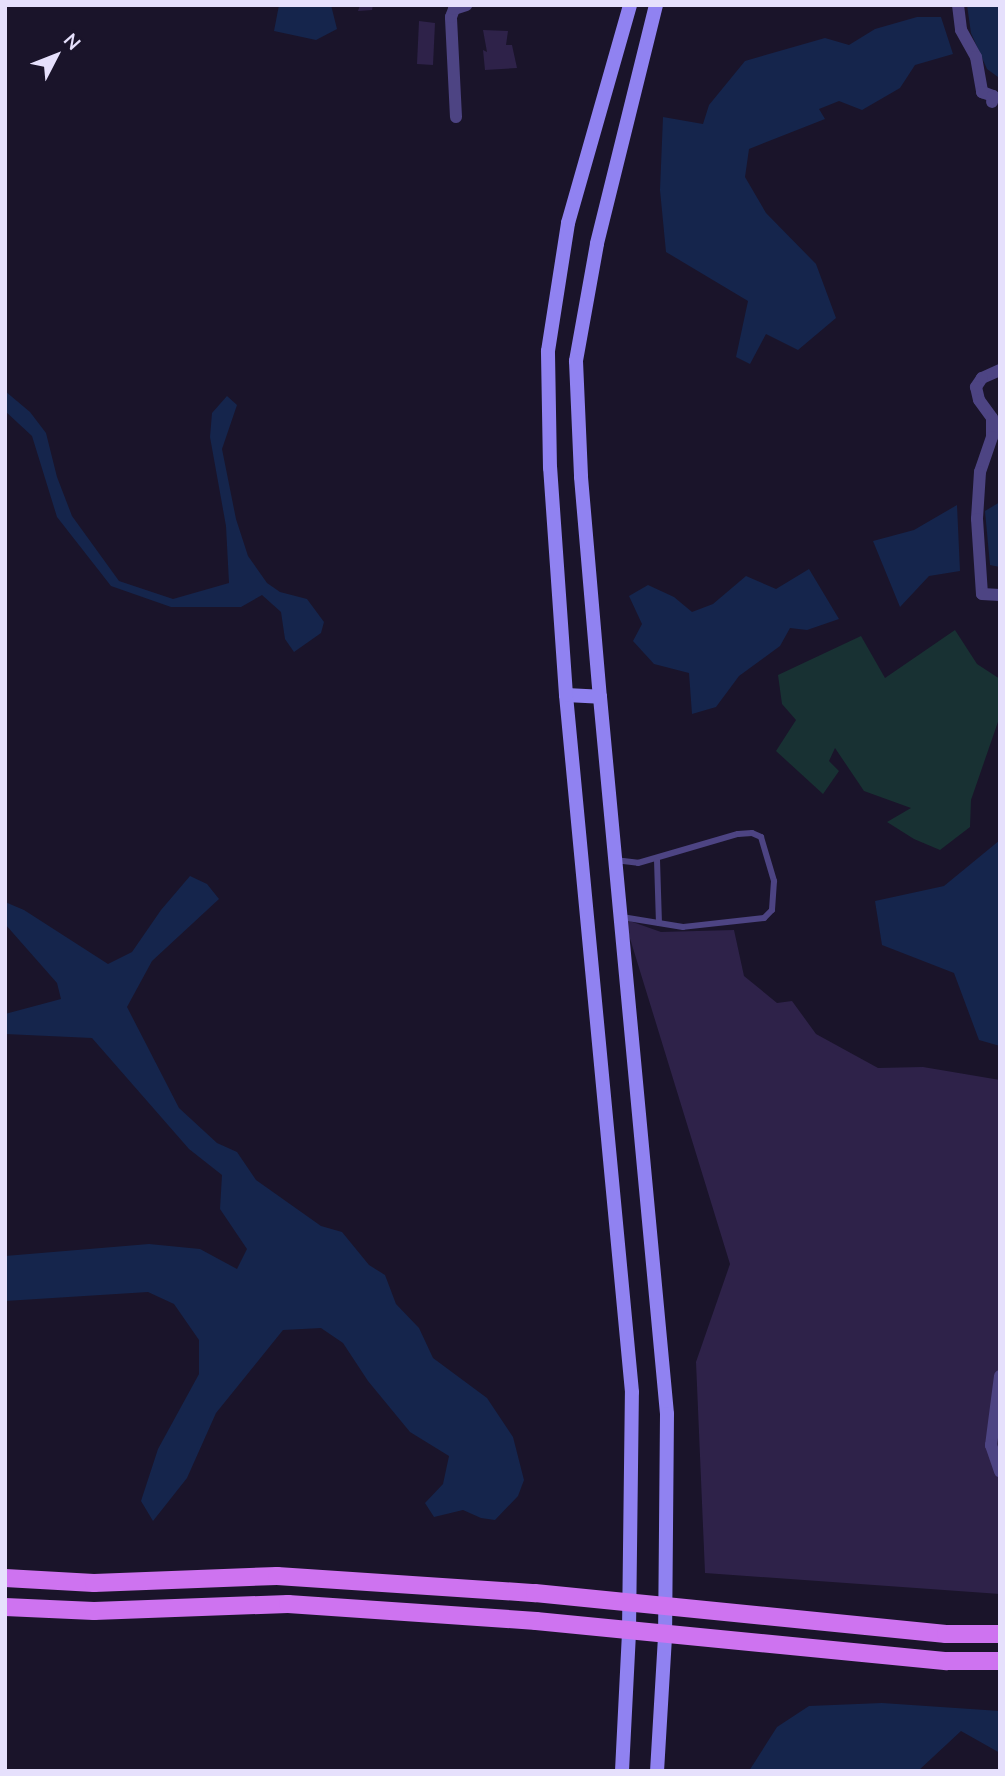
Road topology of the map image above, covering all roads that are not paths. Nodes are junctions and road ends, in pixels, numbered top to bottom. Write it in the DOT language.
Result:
graph roads {
  1 [pos="466,5"];
  2 [pos="630,5"];
  3 [pos="656,5"];
  4 [pos="958,5"];
  5 [pos="992,102"];
  6 [pos="456,117"];
  7 [pos="1000,370"];
  8 [pos="1000,595"];
  9 [pos="566,695"];
  10 [pos="600,697"];
  11 [pos="615,860"];
  12 [pos="657,860"];
  13 [pos="620,916"];
  14 [pos="659,923"];
  15 [pos="1000,1376"];
  16 [pos="1000,1471"];
  17 [pos="5,1578"];
  18 [pos="629,1603"];
  19 [pos="664,1606"];
  20 [pos="5,1607"];
  21 [pos="629,1631"];
  22 [pos="1000,1634"];
  23 [pos="665,1635"];
  24 [pos="1000,1661"];
  25 [pos="622,1771"];
  26 [pos="657,1771"];
  1 -- 6 [label="street"];
  2 -- 9 [label="main road"];
  3 -- 10 [label="main road"];
  4 -- 5 [label="street"];
  7 -- 8 [label="street"];
  9 -- 10 [label="main road"];
  9 -- 18 [label="main road"];
  10 -- 11 [label="main road"];
  11 -- 12 [label="lane"];
  11 -- 13 [label="main road"];
  12 -- 14 [label="lane"];
  12 -- 14 [label="lane"];
  13 -- 14 [label="lane"];
  13 -- 19 [label="main road"];
  15 -- 16 [label="street"];
  17 -- 18 [label="main road"];
  18 -- 19 [label="main road"];
  18 -- 21 [label="main road"];
  19 -- 22 [label="main road"];
  19 -- 23 [label="main road"];
  20 -- 21 [label="main road"];
  21 -- 23 [label="main road"];
  21 -- 25 [label="main road"];
  23 -- 24 [label="main road"];
  23 -- 26 [label="main road"];
}
